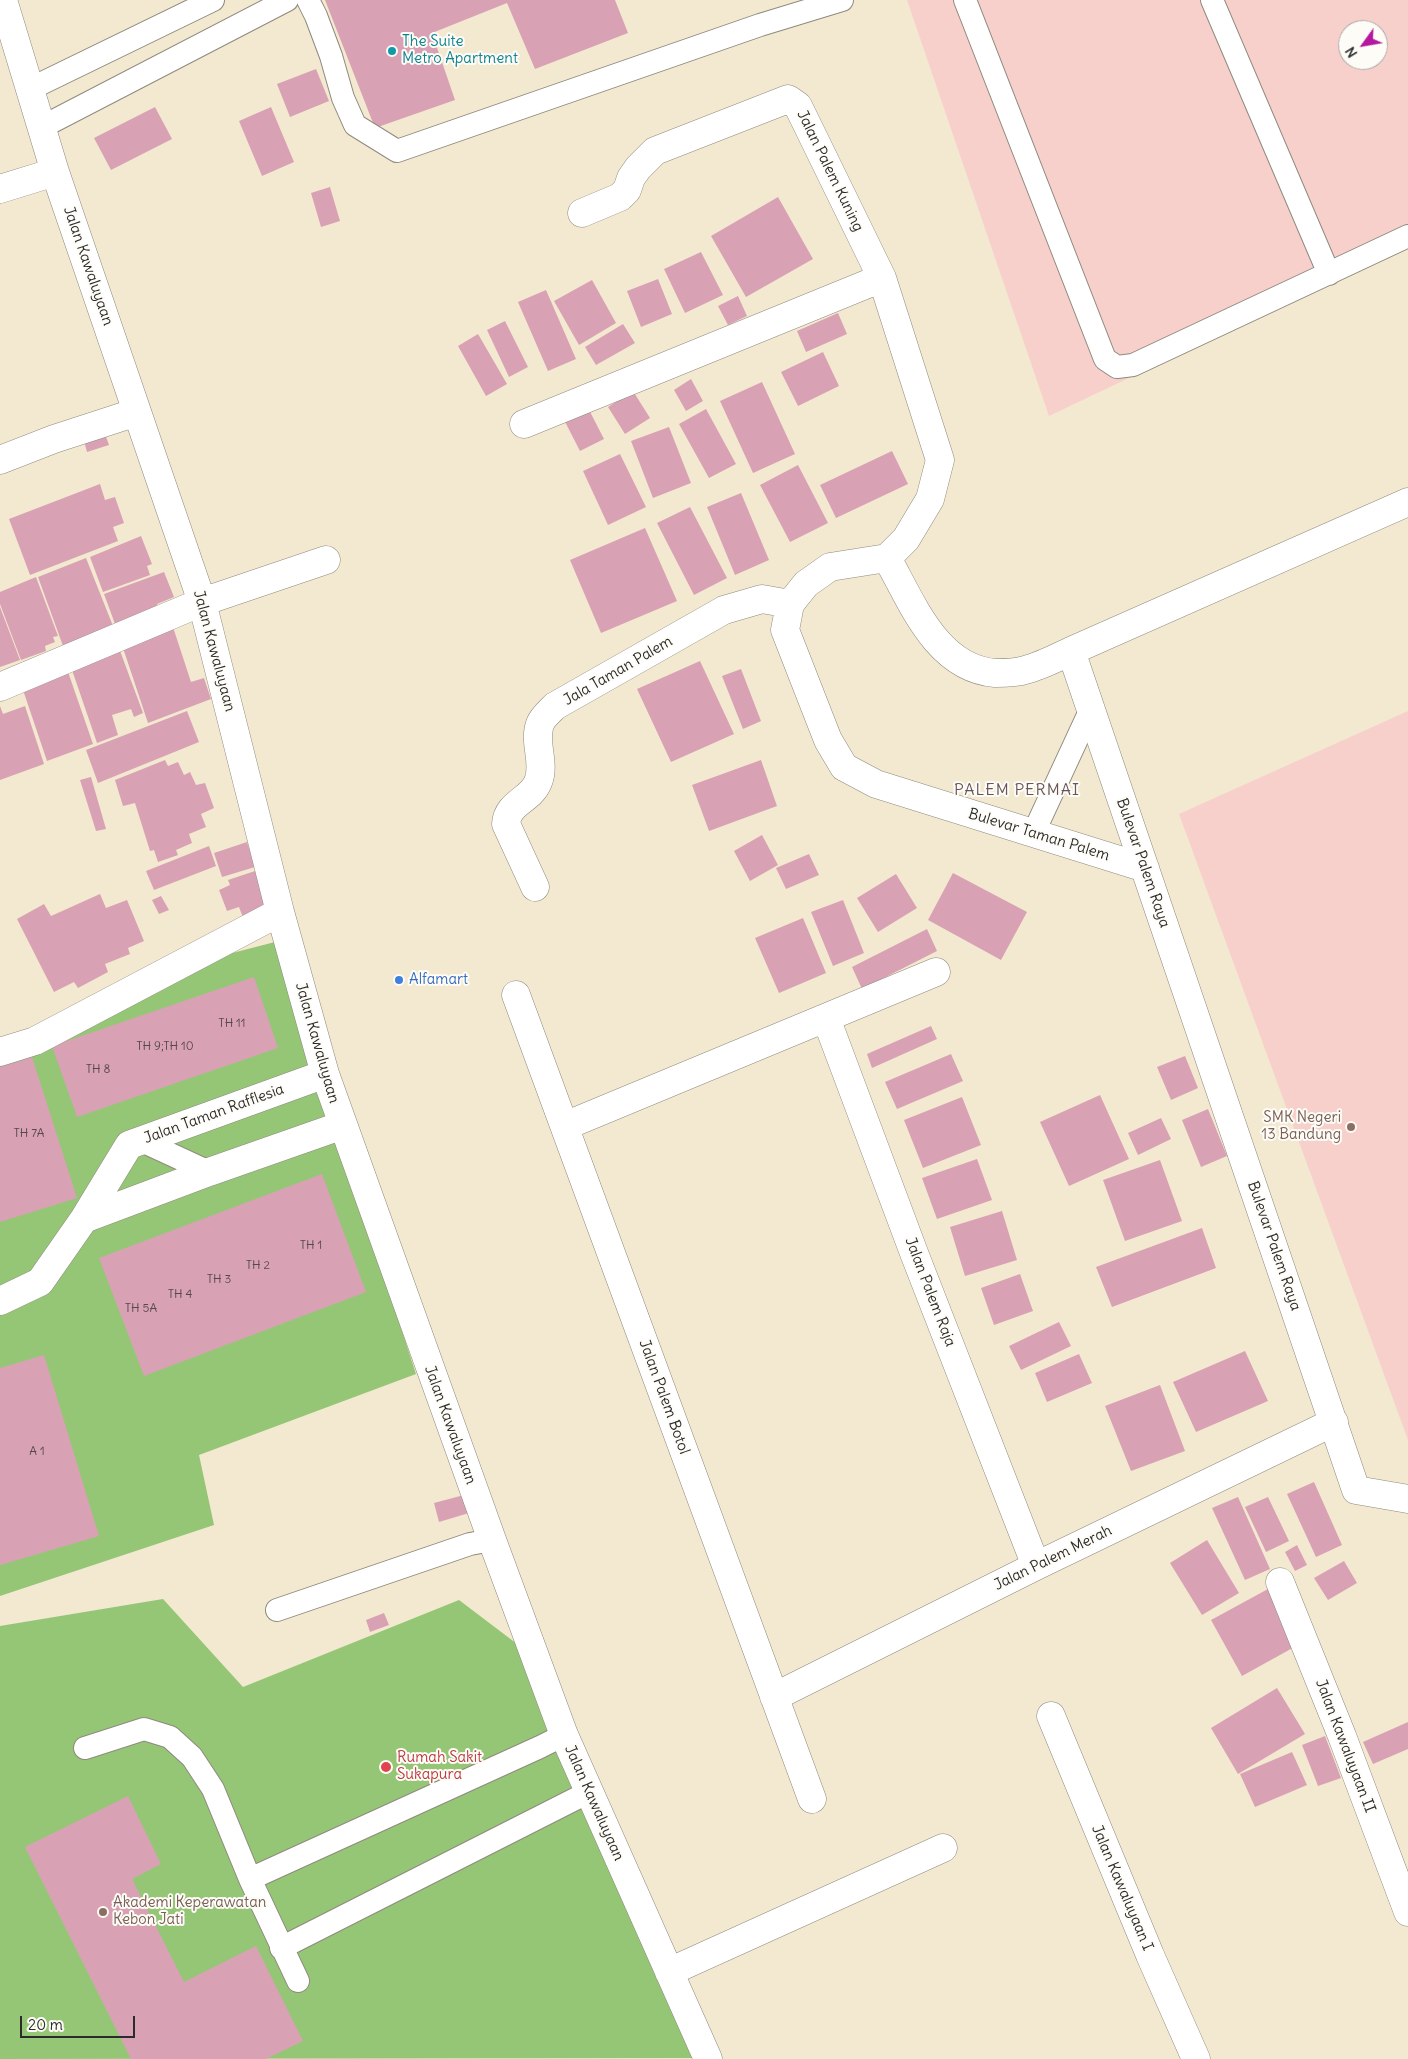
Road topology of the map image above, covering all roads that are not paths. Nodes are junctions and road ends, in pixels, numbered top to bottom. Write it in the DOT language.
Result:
graph roads {
  1 [pos="3,0"];
  2 [pos="213,0"];
  3 [pos="287,0"];
  4 [pos="308,0"];
  5 [pos="842,0"];
  6 [pos="965,0"];
  7 [pos="1212,0"];
  8 [pos="30,89"];
  9 [pos="42,126"];
  10 [pos="55,172"];
  11 [pos="0,189"];
  12 [pos="582,213"];
  13 [pos="1408,236"];
  14 [pos="1329,274"];
  15 [pos="882,278"];
  16 [pos="137,412"];
  17 [pos="524,424"];
  18 [pos="0,460"];
  19 [pos="1408,502"];
  20 [pos="887,558"];
  21 [pos="326,560"];
  22 [pos="202,602"];
  23 [pos="790,604"];
  24 [pos="1071,651"];
  25 [pos="0,687"];
  26 [pos="1090,711"];
  27 [pos="1033,834"];
  28 [pos="1145,868"];
  29 [pos="536,887"];
  30 [pos="280,912"];
  31 [pos="936,972"];
  32 [pos="516,995"];
  33 [pos="826,1018"];
  34 [pos="0,1052"];
  35 [pos="325,1074"];
  36 [pos="342,1125"];
  37 [pos="565,1126"];
  38 [pos="142,1141"];
  39 [pos="209,1172"];
  40 [pos="84,1219"];
  41 [pos="0,1301"];
  42 [pos="1334,1422"];
  43 [pos="1408,1499"];
  44 [pos="492,1540"];
  45 [pos="1036,1566"];
  46 [pos="1280,1582"];
  47 [pos="277,1610"];
  48 [pos="774,1697"];
  49 [pos="1051,1716"];
  50 [pos="564,1734"];
  51 [pos="86,1748"];
  52 [pos="589,1792"];
  53 [pos="812,1799"];
  54 [pos="943,1848"];
  55 [pos="250,1879"];
  56 [pos="1408,1912"];
  57 [pos="281,1948"];
  58 [pos="669,1972"];
  59 [pos="298,1981"];
  60 [pos="708,2059"];
  61 [pos="1196,2059"];
  1 -- 8 [label="street, Jalan Kawaluyaan"];
  2 -- 8 [label="lane"];
  3 -- 9 [label="lane"];
  4 -- 5 [label="lane"];
  6 -- 14 [label="lane"];
  7 -- 14 [label="lane"];
  8 -- 9 [label="street, Jalan Kawaluyaan"];
  9 -- 10 [label="street, Jalan Kawaluyaan"];
  10 -- 11 [label="street"];
  10 -- 16 [label="street, Jalan Kawaluyaan"];
  12 -- 15 [label="street, Jalan Palem Kuning"];
  13 -- 14 [label="lane"];
  15 -- 17 [label="street"];
  15 -- 20 [label="street, Jalan Palem Kuning"];
  16 -- 18 [label="street"];
  16 -- 22 [label="street, Jalan Kawaluyaan"];
  19 -- 24 [label="street"];
  20 -- 23 [label="street, Bulevar Taman Palem"];
  20 -- 24 [label="street"];
  21 -- 22 [label="street"];
  22 -- 25 [label="street"];
  22 -- 30 [label="street, Jalan Kawaluyaan"];
  23 -- 27 [label="street, Bulevar Taman Palem"];
  23 -- 29 [label="street, Jala Taman Palem"];
  24 -- 26 [label="street, Bulevar Palem Raya"];
  26 -- 27 [label="lane"];
  26 -- 28 [label="street, Bulevar Palem Raya"];
  27 -- 28 [label="street, Bulevar Taman Palem"];
  28 -- 42 [label="street, Bulevar Palem Raya"];
  30 -- 34 [label="street"];
  30 -- 35 [label="street, Jalan Kawaluyaan"];
  31 -- 33 [label="street"];
  32 -- 37 [label="street, Jalan Palem Botol"];
  33 -- 37 [label="street"];
  33 -- 45 [label="street, Jalan Palem Raja"];
  35 -- 36 [label="street, Jalan Kawaluyaan"];
  35 -- 38 [label="street, Jalan Taman Rafflesia"];
  36 -- 39 [label="street"];
  36 -- 44 [label="street, Jalan Kawaluyaan"];
  37 -- 48 [label="street, Jalan Palem Botol"];
  38 -- 39 [label="lane"];
  38 -- 40 [label="street, Jalan Taman Rafflesia"];
  39 -- 40 [label="street"];
  40 -- 41 [label="street, Jalan Taman Rafflesia"];
  42 -- 43 [label="street, Bulevar Palem Raya"];
  42 -- 45 [label="street, Jalan Palem Merah"];
  44 -- 47 [label="lane"];
  44 -- 50 [label="street, Jalan Kawaluyaan"];
  45 -- 48 [label="street, Jalan Palem Merah"];
  46 -- 56 [label="street, Jalan Kawaluyaan II"];
  48 -- 53 [label="street, Jalan Palem Botol"];
  49 -- 61 [label="street, Jalan Kawaluyaan I"];
  50 -- 52 [label="street, Jalan Kawaluyaan"];
  50 -- 55 [label="lane"];
  51 -- 55 [label="lane"];
  52 -- 57 [label="lane"];
  52 -- 58 [label="street, Jalan Kawaluyaan"];
  54 -- 58 [label="street"];
  55 -- 57 [label="lane"];
  57 -- 59 [label="lane"];
  58 -- 60 [label="street, Jalan Kawaluyaan"];
}
